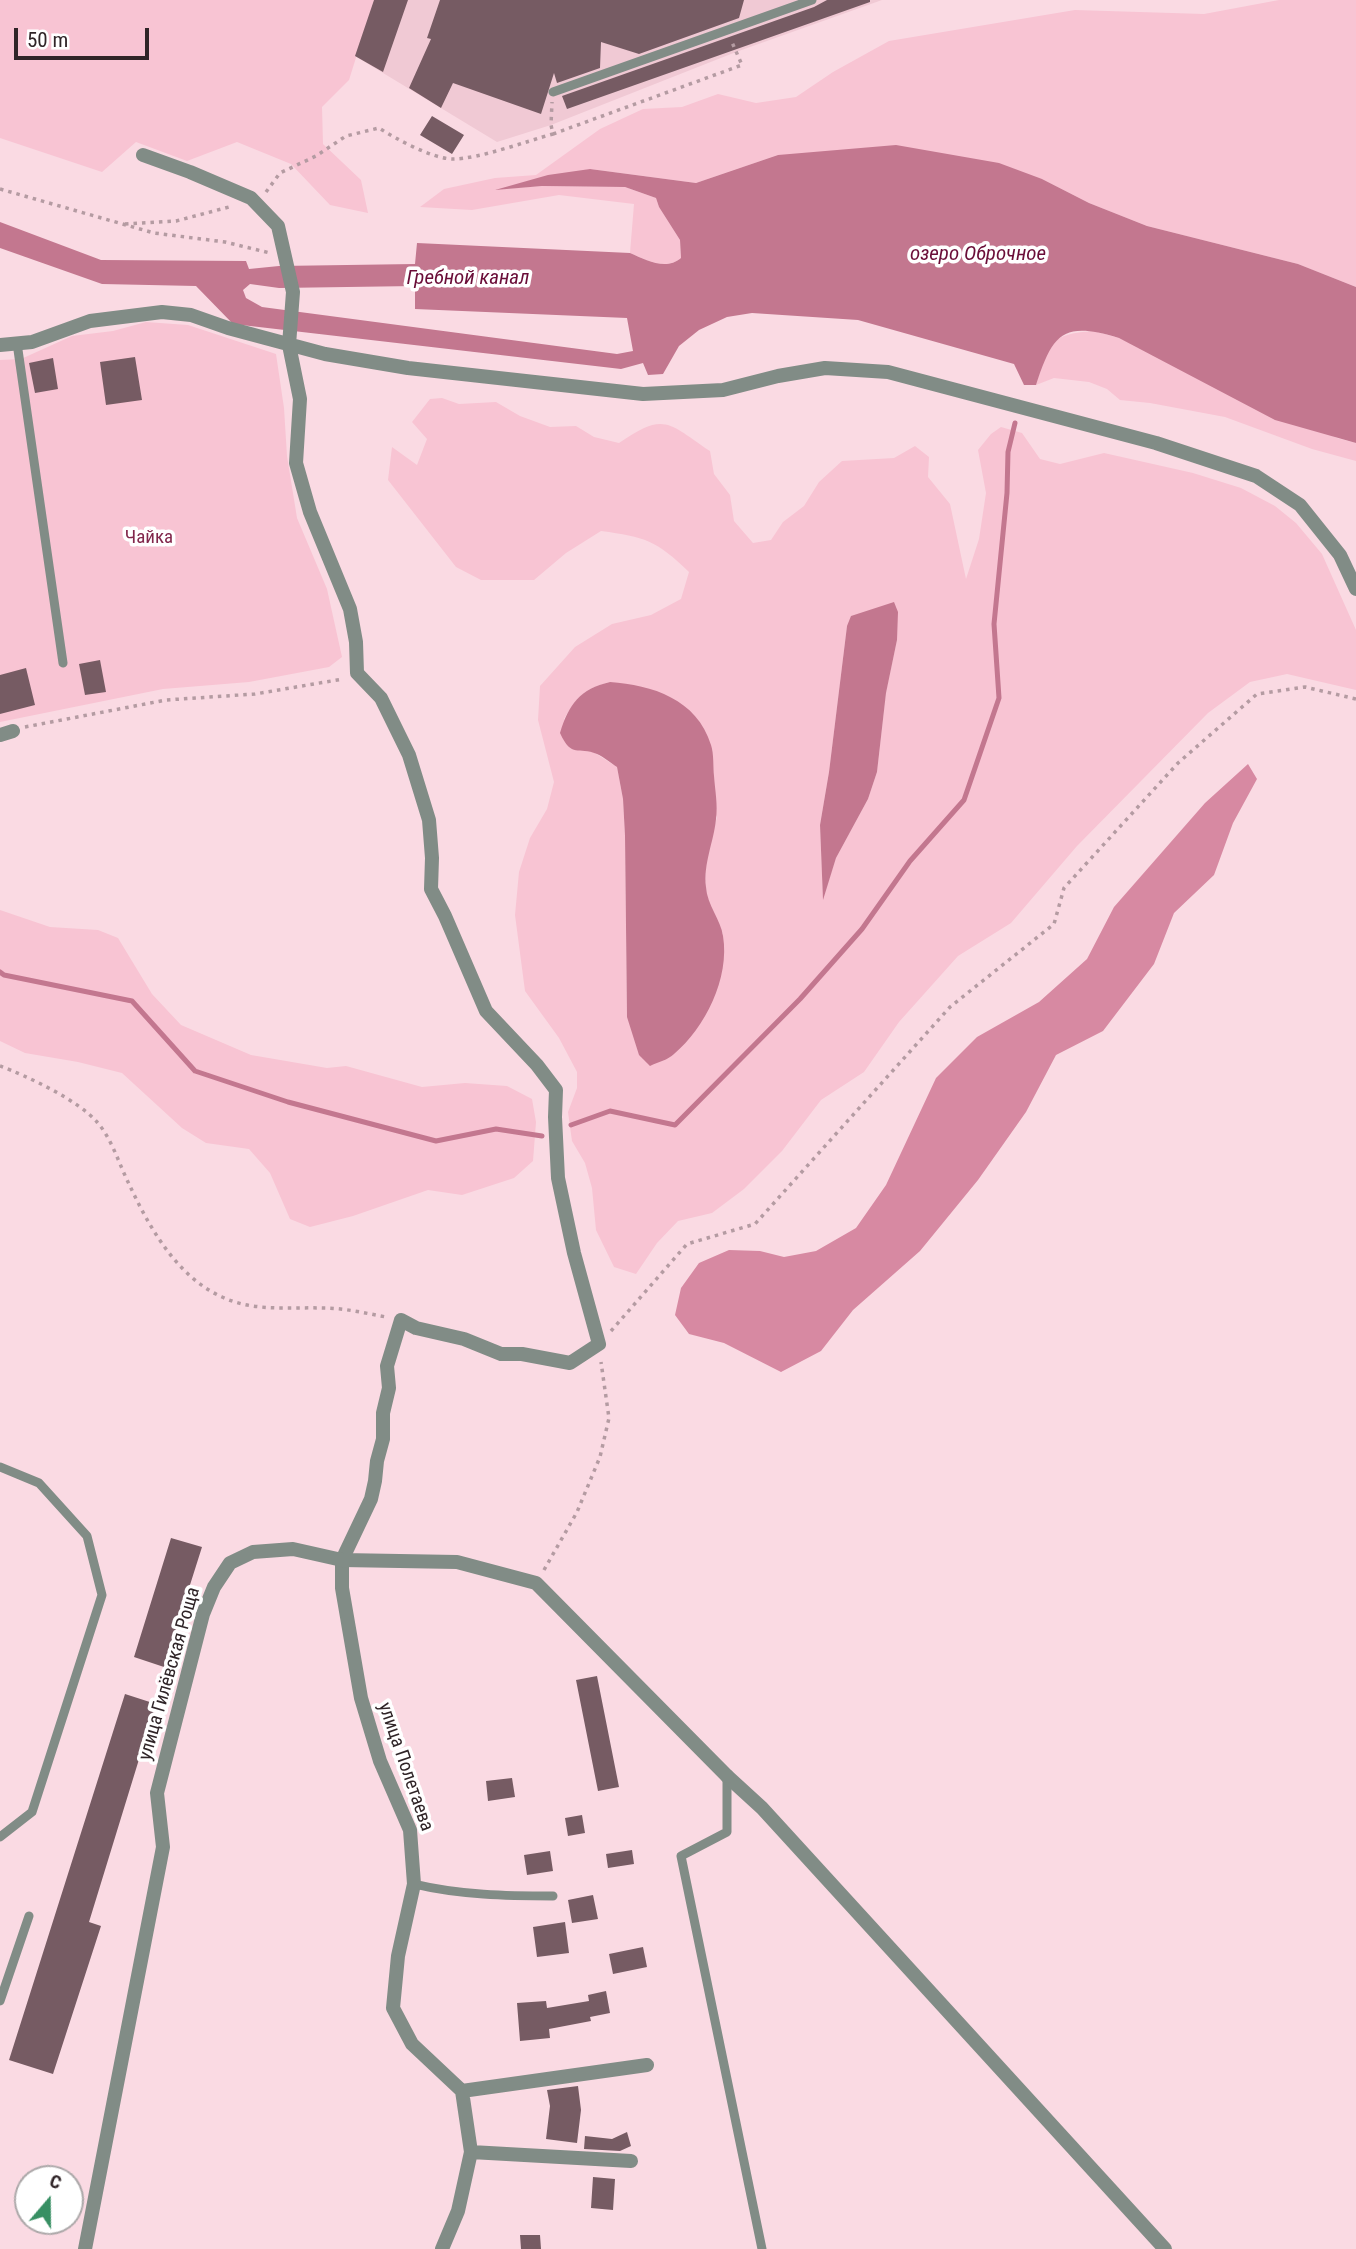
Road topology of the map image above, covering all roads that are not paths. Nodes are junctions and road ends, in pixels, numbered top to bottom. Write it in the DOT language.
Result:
graph roads {
  1 [pos="812,0"];
  2 [pos="553,92"];
  3 [pos="144,156"];
  4 [pos="17,343"];
  5 [pos="0,345"];
  6 [pos="289,345"];
  7 [pos="1356,589"];
  8 [pos="64,663"];
  9 [pos="0,1467"];
  10 [pos="342,1560"];
  11 [pos="727,1776"];
  12 [pos="0,1837"];
  13 [pos="414,1884"];
  14 [pos="553,1896"];
  15 [pos="29,1916"];
  16 [pos="0,2001"];
  17 [pos="647,2065"];
  18 [pos="463,2091"];
  19 [pos="471,2152"];
  20 [pos="631,2161"];
  21 [pos="85,2249"];
  22 [pos="442,2249"];
  23 [pos="762,2249"];
  24 [pos="1165,2249"];
  1 -- 2 [label="lane"];
  3 -- 6 [label="street"];
  4 -- 5 [label="street"];
  4 -- 6 [label="street"];
  4 -- 8 [label="lane"];
  6 -- 7 [label="street"];
  6 -- 10 [label="street"];
  9 -- 12 [label="lane"];
  10 -- 11 [label="street, улица Гилёвская Роща"];
  10 -- 13 [label="street, улица Полетаева"];
  10 -- 21 [label="street, улица Гилёвская Роща"];
  11 -- 23 [label="lane"];
  11 -- 24 [label="street"];
  13 -- 14 [label="lane"];
  13 -- 18 [label="street, улица Полетаева"];
  15 -- 16 [label="lane"];
  17 -- 18 [label="street"];
  18 -- 19 [label="street"];
  19 -- 20 [label="street"];
  19 -- 22 [label="street"];
}
